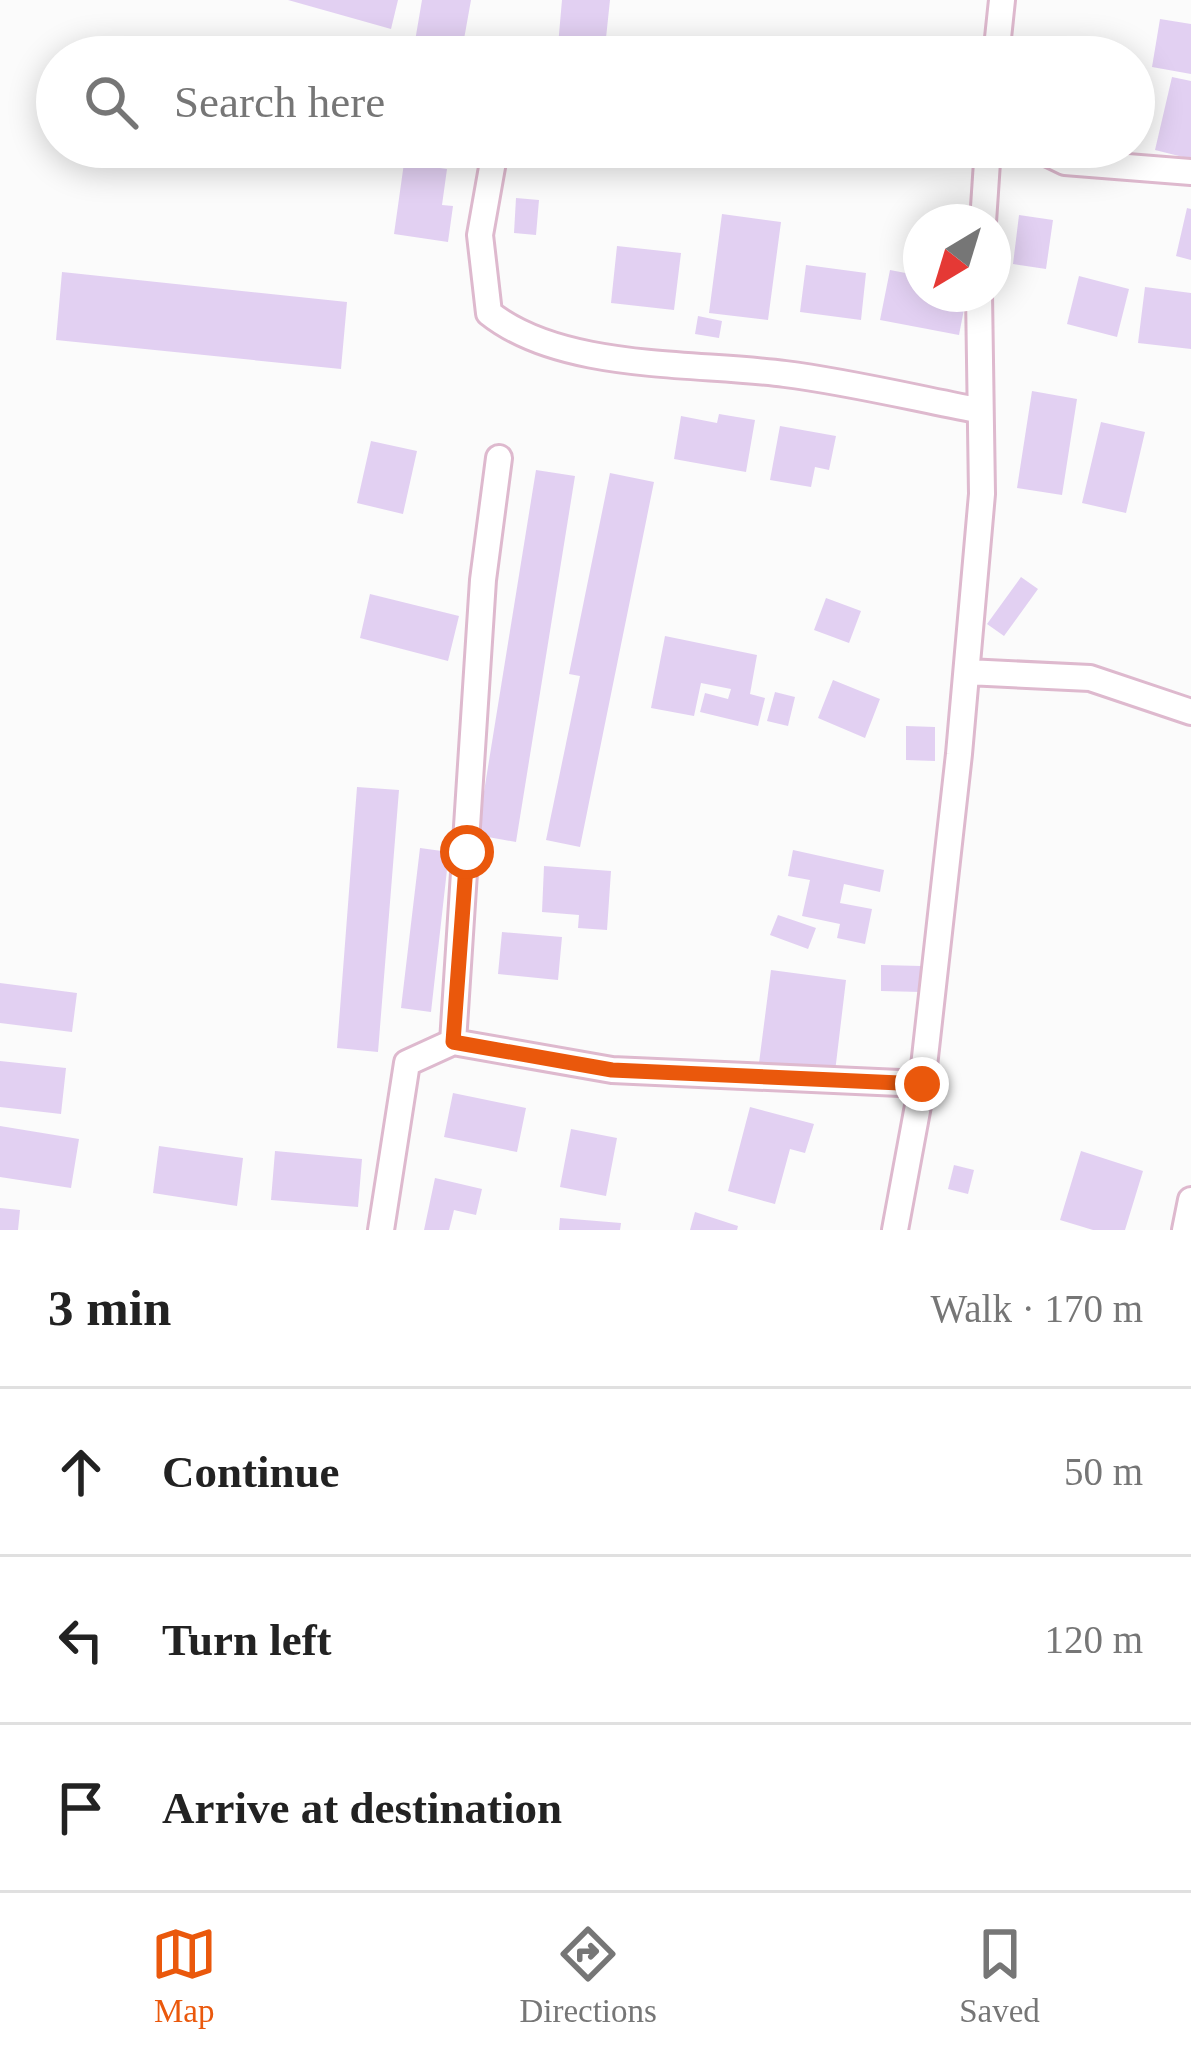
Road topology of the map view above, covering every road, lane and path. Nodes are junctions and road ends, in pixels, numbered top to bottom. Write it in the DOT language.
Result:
graph roads {
  1 [pos="1002,0"];
  2 [pos="998,36"];
  3 [pos="492,168"];
  4 [pos="987,168"];
  5 [pos="1141,168"];
  6 [pos="1191,172"];
  7 [pos="984,204"];
  8 [pos="979,312"];
  9 [pos="977,410"];
  10 [pos="499,458"];
  11 [pos="967,671"];
  12 [pos="1191,712"];
  13 [pos="453,1042"];
  14 [pos="922,1084"];
  15 [pos="1191,1200"];
  16 [pos="381,1230"];
  17 [pos="895,1230"];
  18 [pos="1185,1230"];
  1 -- 2 [label="street"];
  3 -- 9 [label="street"];
  4 -- 7 [label="street"];
  5 -- 6 [label="street"];
  8 -- 9 [label="street"];
  9 -- 11 [label="street"];
  10 -- 13 [label="street"];
  11 -- 12 [label="street"];
  11 -- 14 [label="street"];
  13 -- 14 [label="street"];
  13 -- 16 [label="street"];
  14 -- 17 [label="street"];
  15 -- 18 [label="street"];
}
